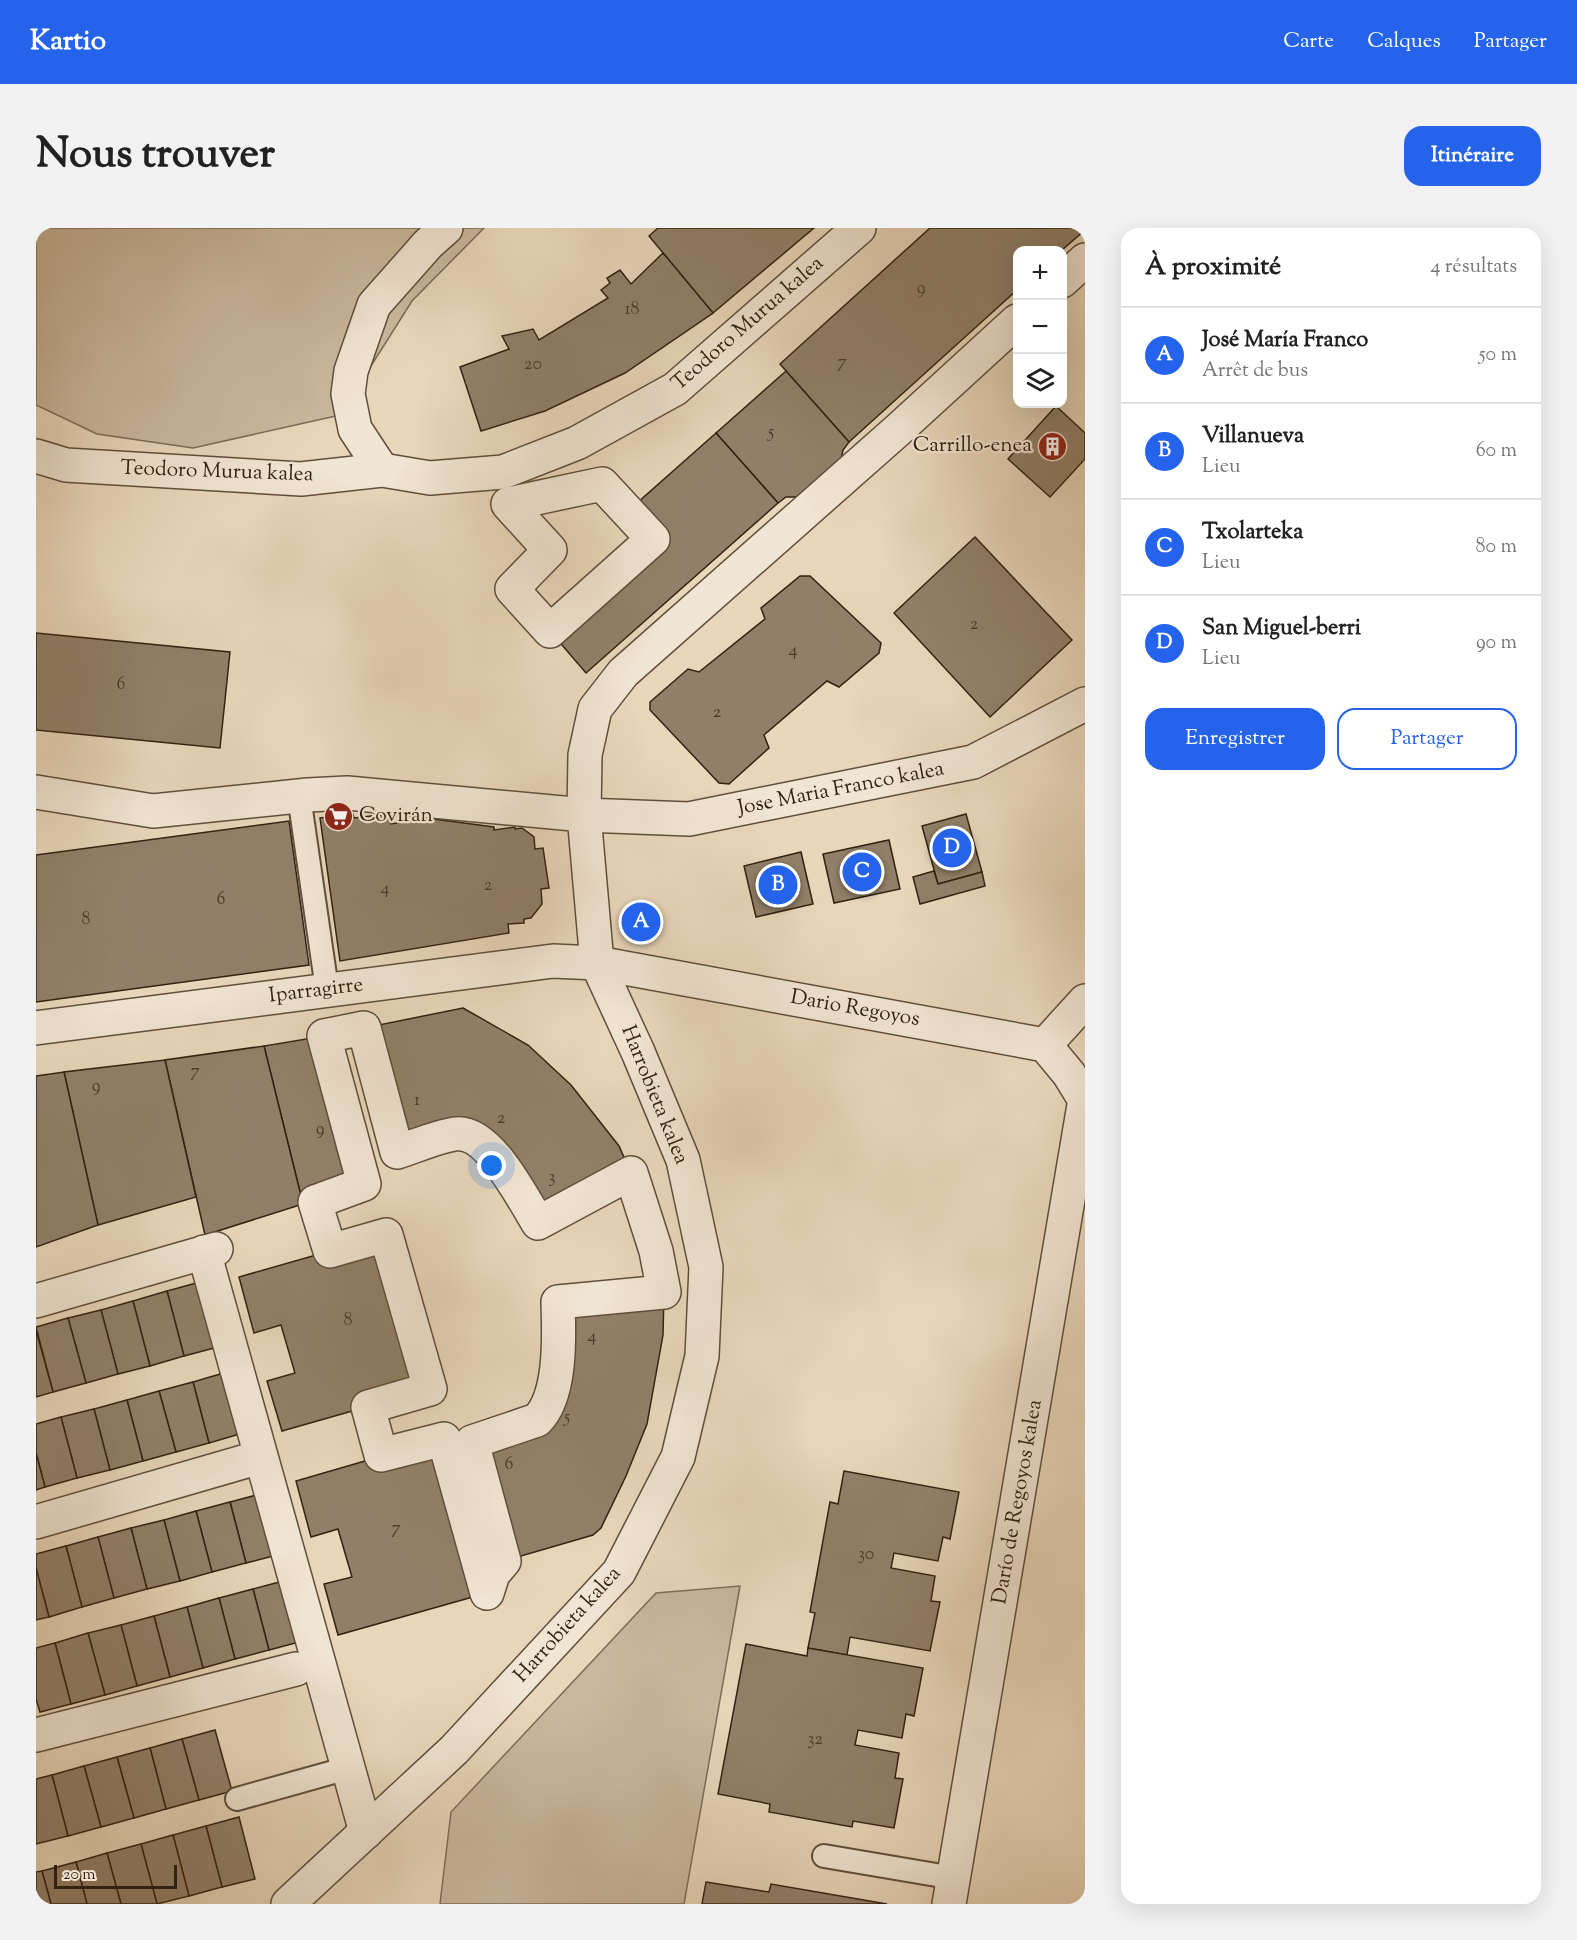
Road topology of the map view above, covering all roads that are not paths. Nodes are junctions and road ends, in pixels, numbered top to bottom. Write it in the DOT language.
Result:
graph roads {
  1 [pos="447,228"];
  2 [pos="859,228"];
  3 [pos="1085,260"];
  4 [pos="1067,276"];
  5 [pos="1013,325"];
  6 [pos="36,456"];
  7 [pos="382,470"];
  8 [pos="602,484"];
  9 [pos="1085,704"];
  10 [pos="36,792"];
  11 [pos="298,796"];
  12 [pos="584,815"];
  13 [pos="597,963"];
  14 [pos="327,989"];
  15 [pos="1085,1001"];
  16 [pos="36,1028"];
  17 [pos="1045,1045"];
  18 [pos="1085,1100"];
  19 [pos="631,1173"];
  20 [pos="36,1301"];
  21 [pos="260,1457"];
  22 [pos="36,1522"];
  23 [pos="296,1670"];
  24 [pos="36,1735"];
  25 [pos="348,1768"];
  26 [pos="237,1799"];
  27 [pos="366,1832"];
  28 [pos="824,1856"];
  29 [pos="952,1891"];
  30 [pos="288,1904"];
  1 -- 7 [label="street"];
  2 -- 7 [label="street, Teodoro Murua kalea"];
  3 -- 4 [label="street"];
  5 -- 12 [label="street"];
  6 -- 7 [label="street, Teodoro Murua kalea"];
  8 -- 8 [label="street"];
  9 -- 12 [label="street, Jose Maria Franco kalea"];
  10 -- 11 [label="street, Jose Maria Franco kalea"];
  11 -- 12 [label="street, Jose Maria Franco kalea"];
  11 -- 14 [label="lane"];
  12 -- 13 [label="street"];
  13 -- 14 [label="street, Iparragirre"];
  13 -- 17 [label="street, Dario Regoyos"];
  13 -- 27 [label="street, Harrobieta kalea"];
  14 -- 16 [label="street, Iparragirre"];
  15 -- 17 [label="street"];
  17 -- 18 [label="street"];
  18 -- 29 [label="street, Darío de Regoyos kalea"];
  19 -- 19 [label="street"];
  20 -- 21 [label="street"];
  21 -- 22 [label="street"];
  21 -- 25 [label="street"];
  23 -- 24 [label="street"];
  25 -- 26 [label="lane"];
  25 -- 27 [label="street"];
  27 -- 30 [label="street, Harrobieta kalea"];
  28 -- 29 [label="lane"];
}
